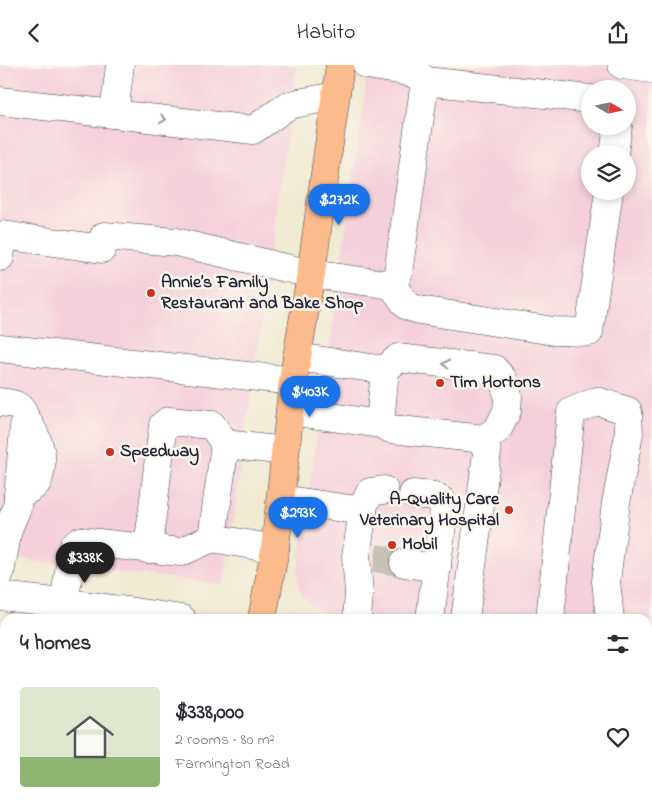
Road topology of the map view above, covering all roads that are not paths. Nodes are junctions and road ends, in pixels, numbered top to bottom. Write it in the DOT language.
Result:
graph roads {
  1 [pos="120,65"];
  2 [pos="340,65"];
  3 [pos="368,65"];
  4 [pos="622,65"];
  5 [pos="652,69"];
  6 [pos="425,81"];
  7 [pos="336,96"];
  8 [pos="581,98"];
  9 [pos="0,101"];
  10 [pos="114,114"];
  11 [pos="608,200"];
  12 [pos="0,257"];
  13 [pos="310,274"];
  14 [pos="392,285"];
  15 [pos="0,348"];
  16 [pos="295,369"];
  17 [pos="385,370"];
  18 [pos="0,402"];
  19 [pos="290,411"];
  20 [pos="380,423"];
  21 [pos="484,439"];
  22 [pos="225,444"];
  23 [pos="285,451"];
  24 [pos="384,490"];
  25 [pos="413,494"];
  26 [pos="280,499"];
  27 [pos="363,511"];
  28 [pos="4,529"];
  29 [pos="212,538"];
  30 [pos="148,549"];
  31 [pos="275,549"];
  32 [pos="404,563"];
  33 [pos="436,568"];
  34 [pos="0,573"];
  35 [pos="0,596"];
  36 [pos="64,603"];
  37 [pos="145,614"];
  38 [pos="263,614"];
  39 [pos="357,614"];
  40 [pos="431,614"];
  41 [pos="466,614"];
  42 [pos="551,614"];
  43 [pos="609,614"];
  1 -- 10 [label="street"];
  2 -- 7 [label="main road"];
  3 -- 6 [label="street"];
  4 -- 5 [label="street"];
  6 -- 8 [label="street"];
  6 -- 14 [label="street"];
  10 -- 7 [label="street, one-way"];
  7 -- 13 [label="main road"];
  9 -- 10 [label="street"];
  11 -- 14 [label="street"];
  12 -- 13 [label="street"];
  13 -- 14 [label="street"];
  13 -- 16 [label="main road"];
  15 -- 16 [label="street"];
  16 -- 17 [label="street"];
  16 -- 19 [label="main road"];
  17 -- 20 [label="street"];
  21 -- 17 [label="street, one-way"];
  18 -- 28 [label="street"];
  19 -- 20 [label="street"];
  19 -- 23 [label="main road"];
  20 -- 21 [label="street"];
  21 -- 41 [label="street"];
  22 -- 23 [label="street"];
  22 -- 29 [label="street"];
  22 -- 30 [label="street"];
  23 -- 26 [label="main road"];
  24 -- 27 [label="street"];
  25 -- 33 [label="street"];
  26 -- 27 [label="street"];
  26 -- 31 [label="main road"];
  27 -- 39 [label="street"];
  28 -- 34 [label="street"];
  29 -- 30 [label="street"];
  29 -- 31 [label="street"];
  30 -- 36 [label="street"];
  31 -- 38 [label="main road"];
  32 -- 33 [label="street"];
  33 -- 40 [label="street"];
  35 -- 36 [label="street"];
  36 -- 37 [label="street"];
  42 -- 43 [label="street"];
}
